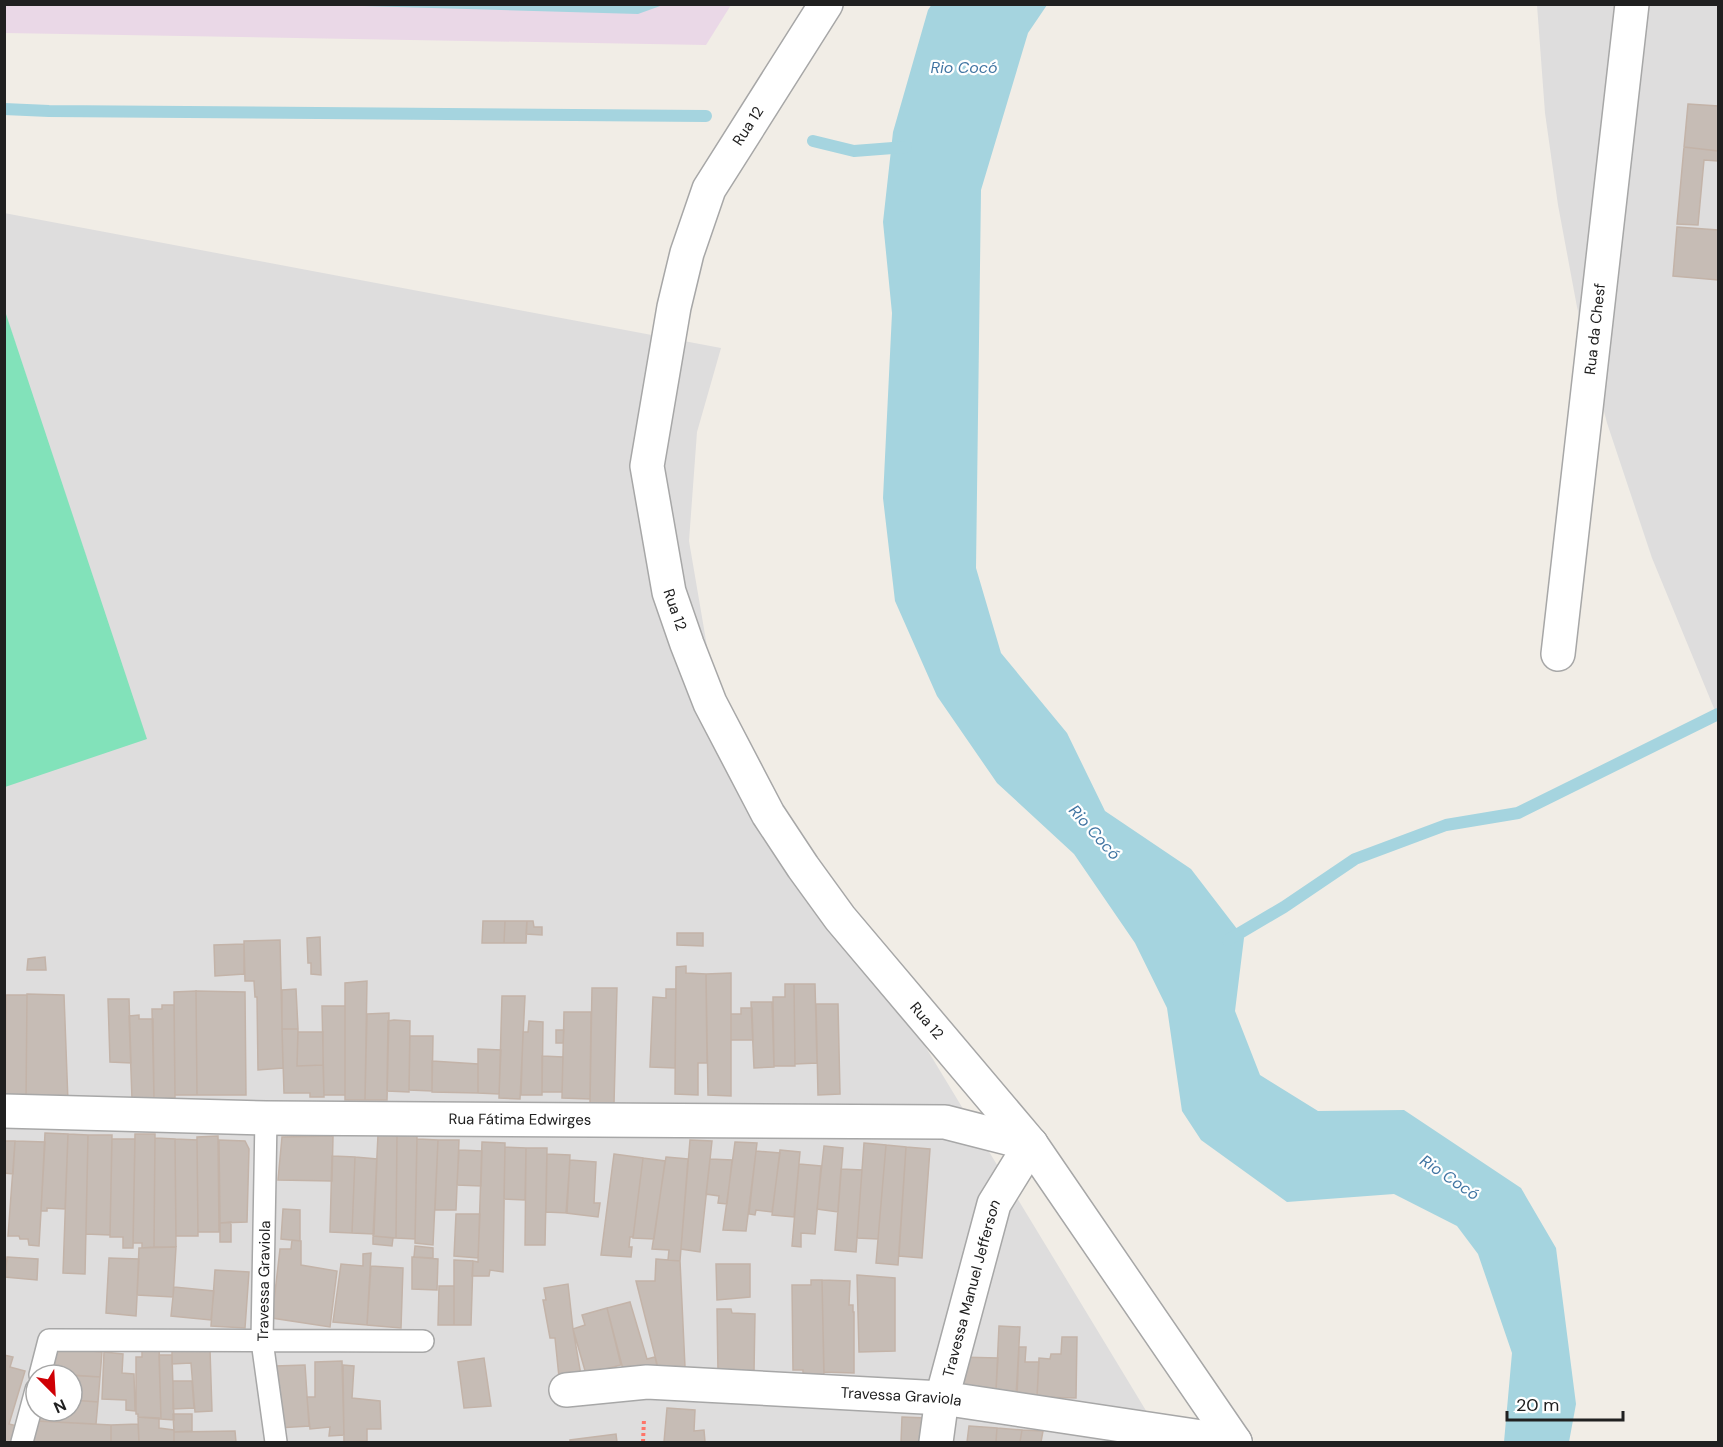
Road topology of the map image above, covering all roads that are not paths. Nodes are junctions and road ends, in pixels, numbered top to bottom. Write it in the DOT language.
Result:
graph roads {
  1 [pos="826,4"];
  2 [pos="1632,4"];
  3 [pos="1558,654"];
  4 [pos="4,1111"];
  5 [pos="266,1118"];
  6 [pos="1031,1144"];
  7 [pos="262,1341"];
  8 [pos="423,1341"];
  9 [pos="43,1363"];
  10 [pos="566,1390"];
  11 [pos="942,1398"];
  12 [pos="27,1423"];
  13 [pos="1235,1442"];
  14 [pos="22,1443"];
  15 [pos="276,1443"];
  16 [pos="936,1443"];
  1 -- 6 [label="street, Rua 12"];
  2 -- 3 [label="street, Rua da Chesf"];
  4 -- 5 [label="street, Rua Fátima Edwirges"];
  5 -- 6 [label="street, Rua Fátima Edwirges"];
  5 -- 7 [label="lane, Travessa Graviola"];
  6 -- 11 [label="street, Travessa Manuel Jefferson"];
  6 -- 13 [label="street, Rua 12"];
  7 -- 8 [label="lane"];
  7 -- 9 [label="lane"];
  7 -- 15 [label="lane, Travessa Graviola"];
  10 -- 11 [label="street, Travessa Graviola"];
  11 -- 13 [label="street, Travessa Graviola"];
  11 -- 16 [label="street, Travessa Manuel Jefferson"];
  12 -- 14 [label="lane"];
}
